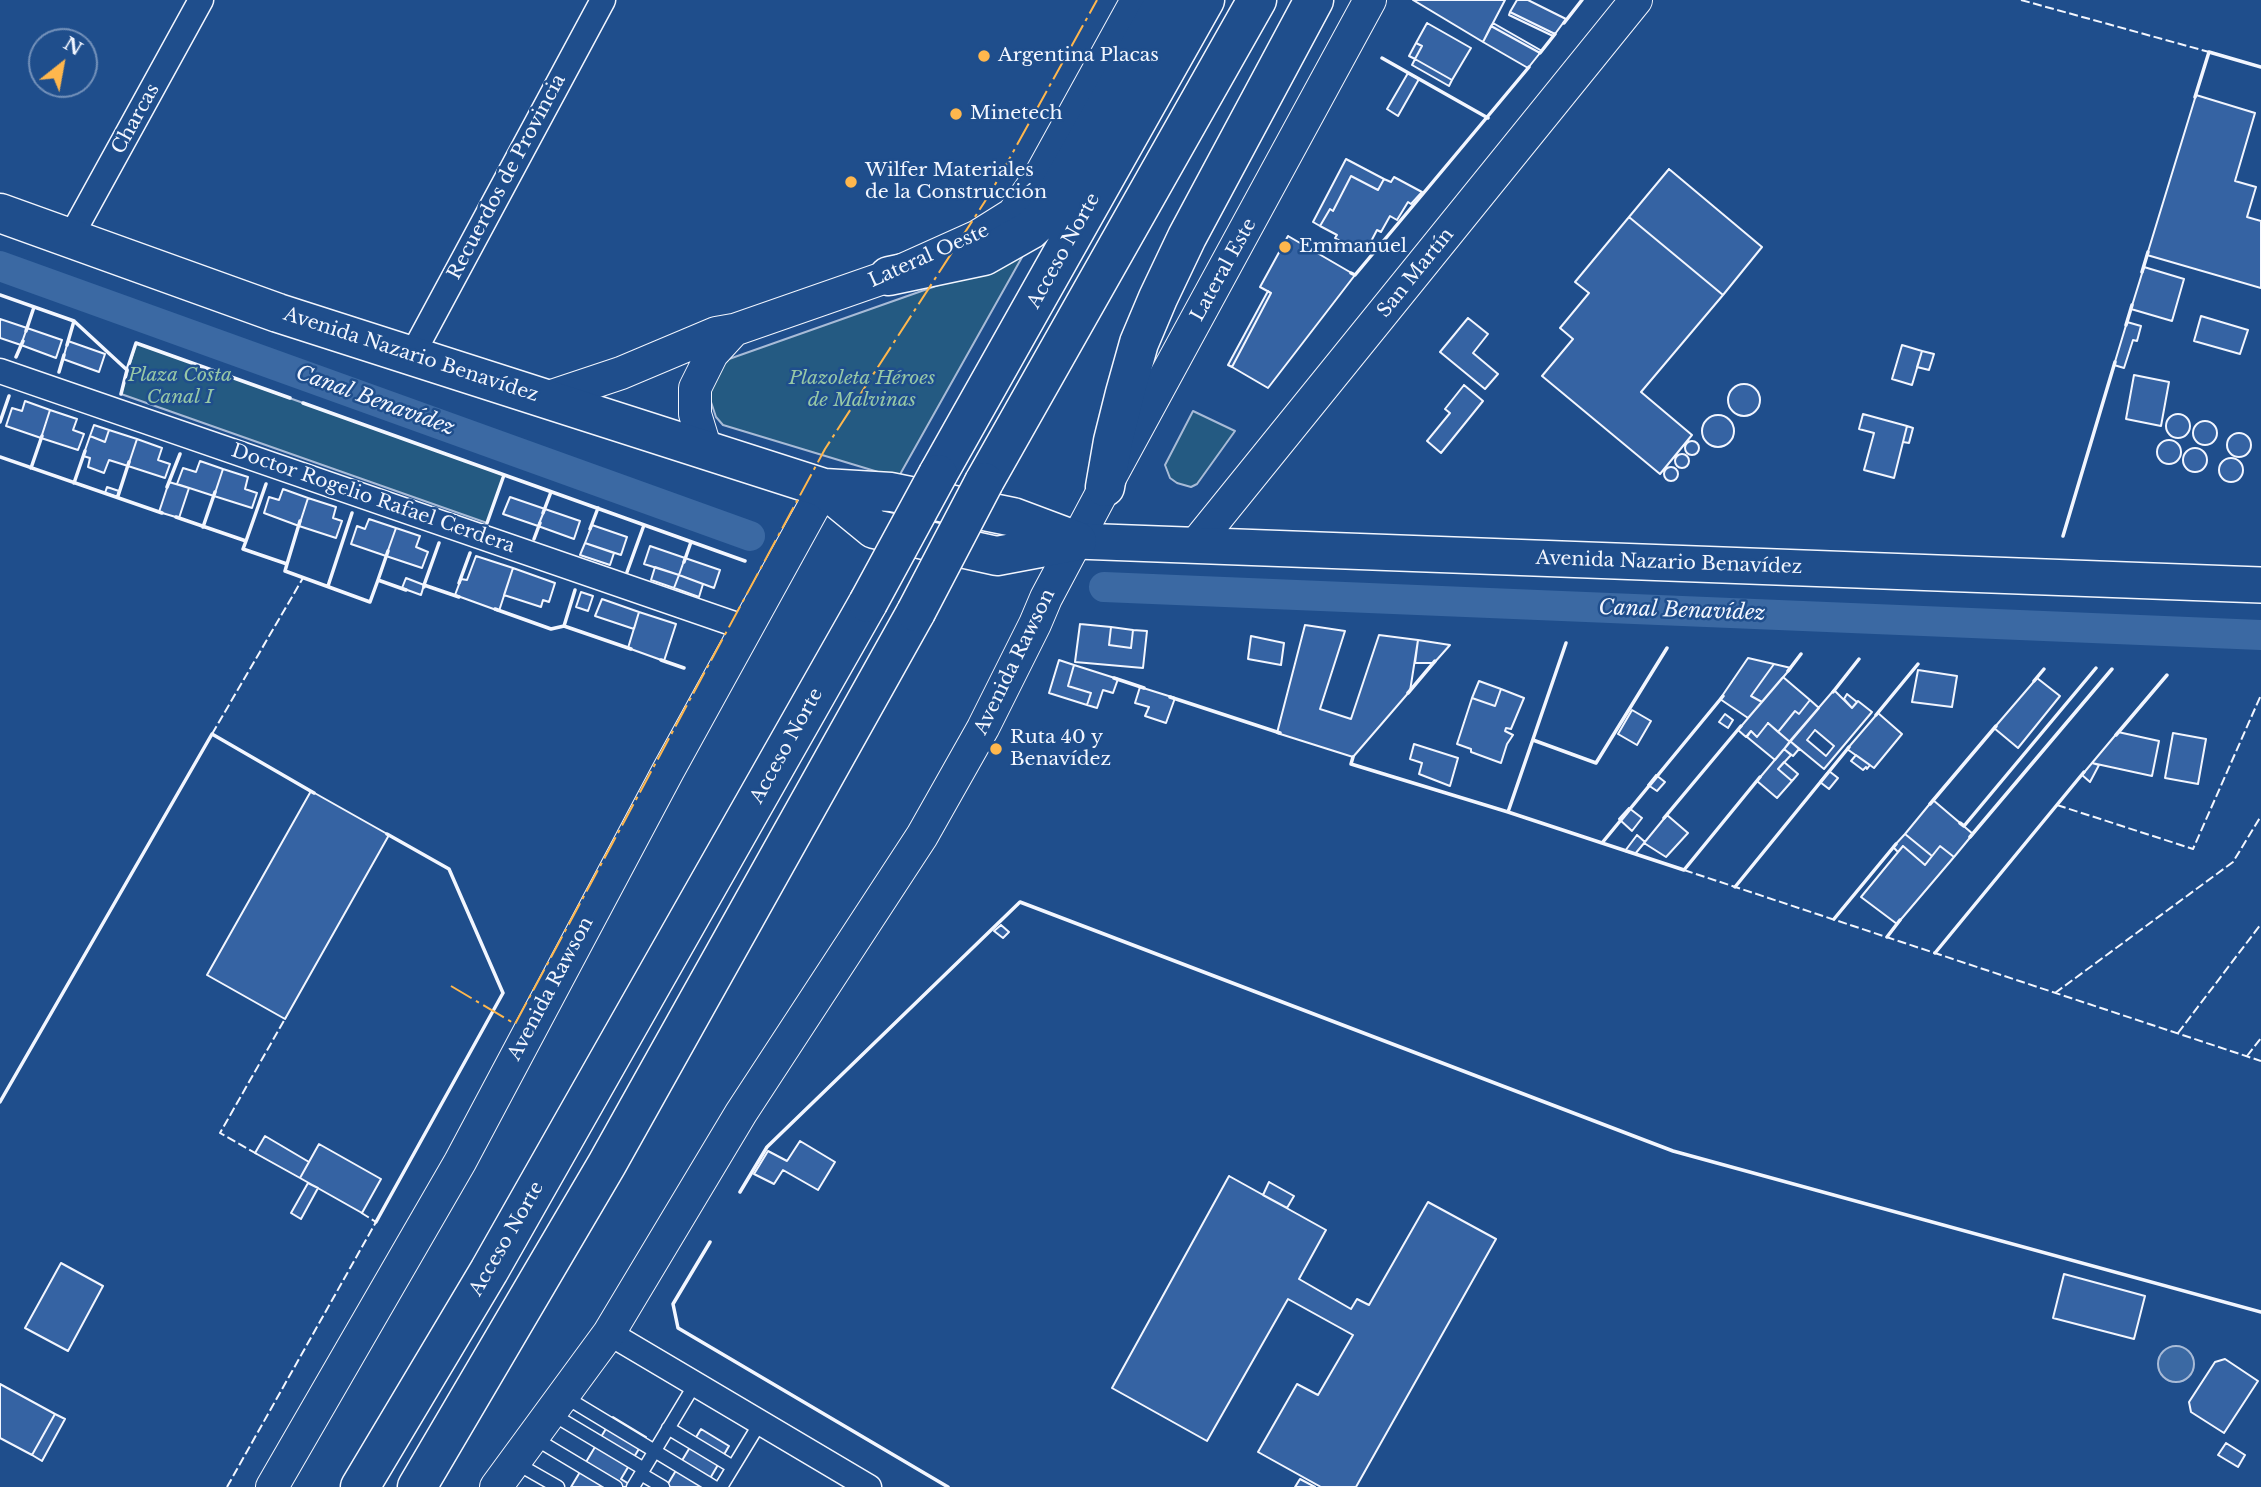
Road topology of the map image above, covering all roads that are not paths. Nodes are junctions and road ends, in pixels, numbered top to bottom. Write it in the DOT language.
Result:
graph roads {
  1 [pos="201,0"];
  2 [pos="603,0"];
  3 [pos="1137,0"];
  4 [pos="1166,0"];
  5 [pos="1206,0"];
  6 [pos="1257,0"];
  7 [pos="1314,0"];
  8 [pos="1370,0"];
  9 [pos="1636,0"];
  10 [pos="0,213"];
  11 [pos="70,238"];
  12 [pos="889,276"];
  13 [pos="734,330"];
  14 [pos="412,355"];
  15 [pos="0,371"];
  16 [pos="546,398"];
  17 [pos="705,450"];
  18 [pos="1105,487"];
  19 [pos="824,488"];
  20 [pos="1077,541"];
  21 [pos="1195,545"];
  22 [pos="2261,585"];
  23 [pos="747,628"];
  24 [pos="609,1333"];
  25 [pos="695,1384"];
  26 [pos="760,1423"];
  27 [pos="668,1428"];
  28 [pos="655,1450"];
  29 [pos="522,1451"];
  30 [pos="733,1467"];
  31 [pos="642,1471"];
  32 [pos="272,1487"];
  33 [pos="360,1487"];
  34 [pos="417,1487"];
  35 [pos="558,1487"];
  36 [pos="615,1487"];
  37 [pos="633,1487"];
  38 [pos="663,1487"];
  39 [pos="714,1487"];
  40 [pos="721,1487"];
  41 [pos="869,1487"];
  1 -- 11 [label="street, Charcas"];
  2 -- 14 [label="street, Recuerdos de Provincia"];
  3 -- 12 [label="street, Lateral Oeste"];
  4 -- 12 [label="main road"];
  5 -- 33 [label="main road, Acceso Norte, bridge"];
  6 -- 34 [label="main road, bridge"];
  7 -- 18 [label="main road"];
  8 -- 18 [label="street, Lateral Este"];
  9 -- 21 [label="street, San Martín"];
  10 -- 11 [label="main road, Avenida Nazario Benavídez"];
  11 -- 14 [label="main road, Avenida Nazario Benavídez"];
  12 -- 13 [label="street, Lateral Oeste"];
  13 -- 16 [label="street"];
  13 -- 17 [label="street, Lateral Oeste"];
  14 -- 16 [label="main road, Avenida Nazario Benavídez"];
  15 -- 23 [label="street, Doctor Rogelio Rafael Cerdera"];
  16 -- 17 [label="main road, Avenida Nazario Benavídez"];
  17 -- 19 [label="main road, Avenida Nazario Benavídez"];
  18 -- 20 [label="street, Lateral Este"];
  19 -- 20 [label="main road, Avenida Nazario Benavídez"];
  19 -- 23 [label="street, Avenida Rawson"];
  20 -- 21 [label="main road, Avenida Nazario Benavídez"];
  20 -- 24 [label="street, Avenida Rawson"];
  21 -- 22 [label="main road, Avenida Nazario Benavídez"];
  23 -- 32 [label="street, Avenida Rawson"];
  24 -- 25 [label="street"];
  24 -- 29 [label="street, Avenida Rawson"];
  25 -- 26 [label="street"];
  25 -- 27 [label="lane"];
  26 -- 30 [label="lane"];
  26 -- 41 [label="street"];
  27 -- 28 [label="lane"];
  27 -- 30 [label="lane"];
  28 -- 29 [label="lane"];
  28 -- 31 [label="lane"];
  28 -- 39 [label="lane"];
  29 -- 31 [label="lane"];
  29 -- 35 [label="lane"];
  29 -- 36 [label="lane"];
  30 -- 40 [label="lane"];
  31 -- 37 [label="lane"];
  31 -- 38 [label="lane"];
}
